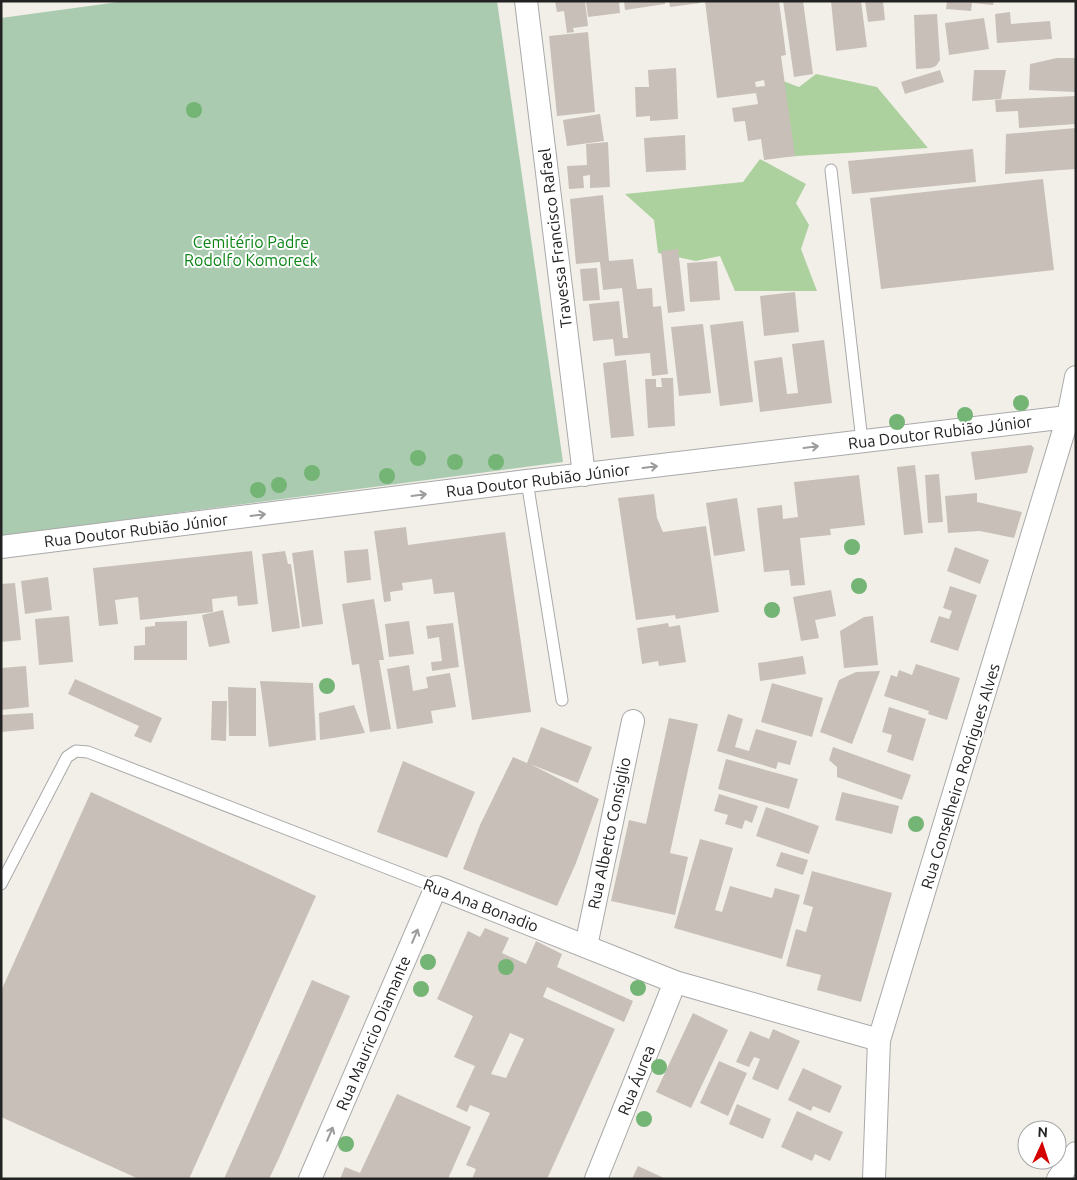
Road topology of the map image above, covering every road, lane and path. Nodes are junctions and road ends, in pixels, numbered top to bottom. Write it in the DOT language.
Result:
graph roads {
  1 [pos="526,1"];
  2 [pos="831,170"];
  3 [pos="1076,377"];
  4 [pos="1072,416"];
  5 [pos="862,441"];
  6 [pos="584,474"];
  7 [pos="527,481"];
  8 [pos="1,547"];
  9 [pos="562,700"];
  10 [pos="633,721"];
  11 [pos="1,884"];
  12 [pos="436,887"];
  13 [pos="586,946"];
  14 [pos="676,982"];
  15 [pos="879,1040"];
  16 [pos="1076,1153"];
  17 [pos="310,1179"];
  18 [pos="596,1179"];
  19 [pos="874,1179"];
  20 [pos="1058,1179"];
  1 -- 6 [label="street, Travessa Francisco Rafael"];
  2 -- 5 [label="lane"];
  3 -- 4 [label="street, Rua Conselheiro Rodrigues Alves"];
  4 -- 5 [label="street, Rua Doutor Rubião Júnior"];
  4 -- 15 [label="street, Rua Conselheiro Rodrigues Alves"];
  6 -- 5 [label="street, Rua Doutor Rubião Júnior, one-way"];
  6 -- 7 [label="street, Rua Doutor Rubião Júnior"];
  8 -- 7 [label="street, Rua Doutor Rubião Júnior, one-way"];
  7 -- 9 [label="lane"];
  10 -- 13 [label="street, Rua Alberto Consiglio"];
  11 -- 12 [label="lane, Rua Ana Bonadio"];
  12 -- 13 [label="street, Rua Ana Bonadio"];
  17 -- 12 [label="street, Rua Mauricio Diamante, one-way"];
  13 -- 14 [label="street, Rua Ana Bonadio"];
  14 -- 15 [label="street, Rua Ana Bonadio"];
  14 -- 18 [label="street, Rua Áurea"];
  15 -- 19 [label="street, Rua Conselheiro Rodrigues Alves"];
  16 -- 20 [label="street"];
}
